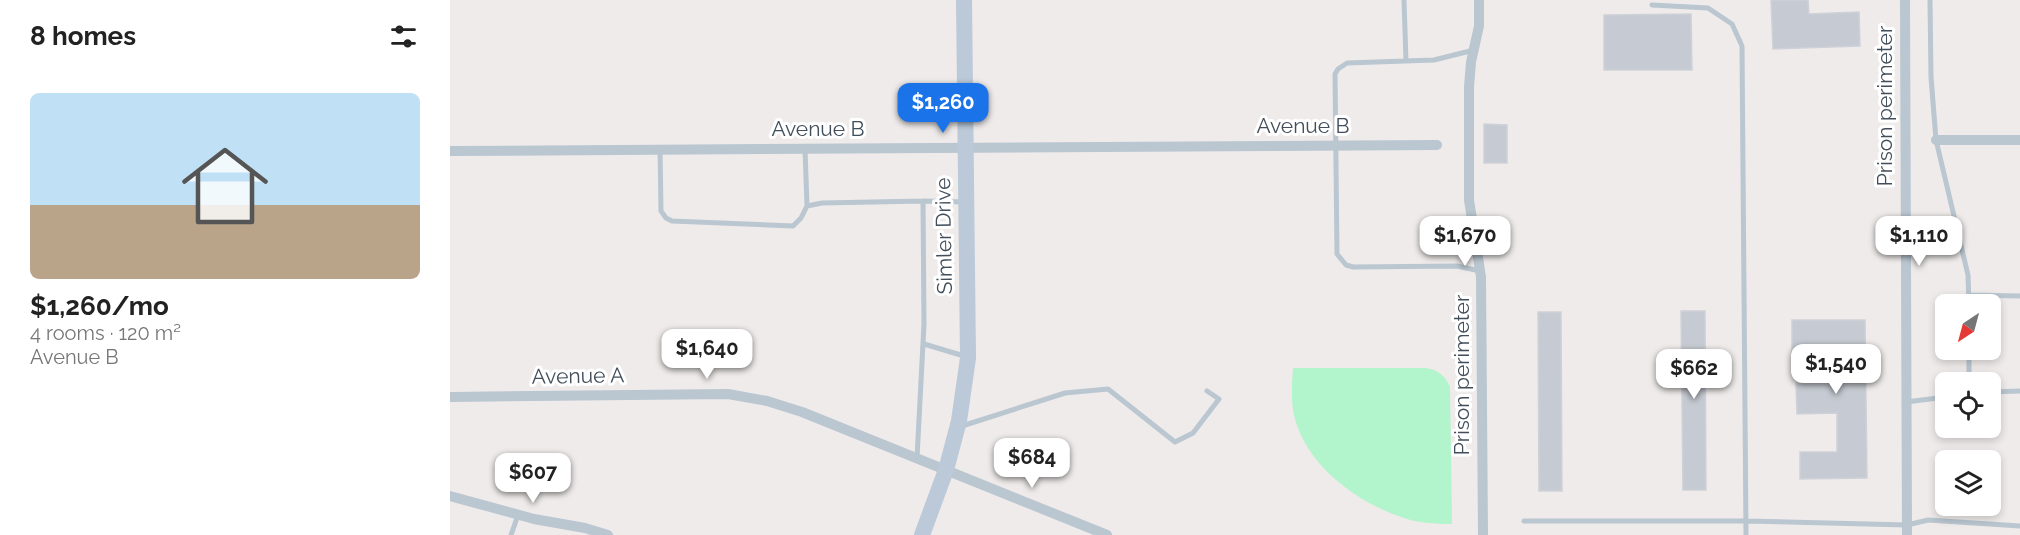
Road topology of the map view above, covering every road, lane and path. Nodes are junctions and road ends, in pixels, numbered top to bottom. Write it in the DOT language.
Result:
graph roads {
  1 [pos="964,0"];
  2 [pos="1404,0"];
  3 [pos="1479,0"];
  4 [pos="1905,0"];
  5 [pos="1930,0"];
  6 [pos="1652,5"];
  7 [pos="1474,50"];
  8 [pos="1406,61"];
  9 [pos="1936,140"];
  10 [pos="2020,140"];
  11 [pos="1437,145"];
  12 [pos="1336,146"];
  13 [pos="966,148"];
  14 [pos="660,149"];
  15 [pos="805,149"];
  16 [pos="450,151"];
  17 [pos="923,201"];
  18 [pos="967,202"];
  19 [pos="807,206"];
  20 [pos="1480,271"];
  21 [pos="1969,294"];
  22 [pos="2001,296"];
  23 [pos="2020,296"];
  24 [pos="924,344"];
  25 [pos="968,358"];
  26 [pos="1207,391"];
  27 [pos="2020,391"];
  28 [pos="2001,392"];
  29 [pos="450,397"];
  30 [pos="1935,398"];
  31 [pos="1906,402"];
  32 [pos="957,428"];
  33 [pos="917,458"];
  34 [pos="946,470"];
  35 [pos="450,497"];
  36 [pos="518,515"];
  37 [pos="1746,520"];
  38 [pos="1524,521"];
  39 [pos="2020,526"];
  40 [pos="1907,530"];
  41 [pos="583,532"];
  42 [pos="511,535"];
  43 [pos="608,535"];
  44 [pos="922,535"];
  45 [pos="1107,535"];
  46 [pos="1483,535"];
  47 [pos="1746,535"];
  1 -- 13 [label="street, Simler Drive"];
  2 -- 8 [label="lane"];
  3 -- 7 [label="street, Prison perimeter"];
  4 -- 31 [label="street, Prison perimeter"];
  5 -- 9 [label="lane"];
  6 -- 37 [label="lane"];
  7 -- 8 [label="lane"];
  7 -- 20 [label="street, Prison perimeter"];
  8 -- 12 [label="lane"];
  9 -- 10 [label="street"];
  9 -- 21 [label="lane"];
  11 -- 12 [label="street, Avenue B"];
  12 -- 13 [label="street, Avenue B"];
  12 -- 20 [label="lane"];
  13 -- 15 [label="street, Avenue B"];
  13 -- 18 [label="street, Simler Drive"];
  14 -- 15 [label="street, Avenue B"];
  14 -- 16 [label="street, Avenue B"];
  14 -- 19 [label="lane"];
  15 -- 19 [label="lane"];
  17 -- 18 [label="lane"];
  17 -- 19 [label="lane"];
  17 -- 24 [label="lane"];
  18 -- 25 [label="street, Simler Drive"];
  20 -- 46 [label="street, Prison perimeter"];
  22 -- 23 [label="lane"];
  24 -- 25 [label="lane"];
  24 -- 33 [label="lane"];
  25 -- 32 [label="street, Simler Drive"];
  26 -- 32 [label="lane"];
  27 -- 28 [label="lane"];
  29 -- 33 [label="street, Avenue A"];
  30 -- 31 [label="lane"];
  31 -- 40 [label="street, Prison perimeter"];
  32 -- 34 [label="street, Simler Drive"];
  33 -- 34 [label="street, Avenue A"];
  34 -- 44 [label="street, Simler Drive"];
  34 -- 45 [label="street, Avenue A"];
  35 -- 36 [label="street"];
  36 -- 41 [label="street"];
  36 -- 42 [label="lane"];
  37 -- 38 [label="lane"];
  37 -- 40 [label="lane"];
  37 -- 47 [label="lane"];
  39 -- 40 [label="lane"];
  41 -- 43 [label="street"];
}
